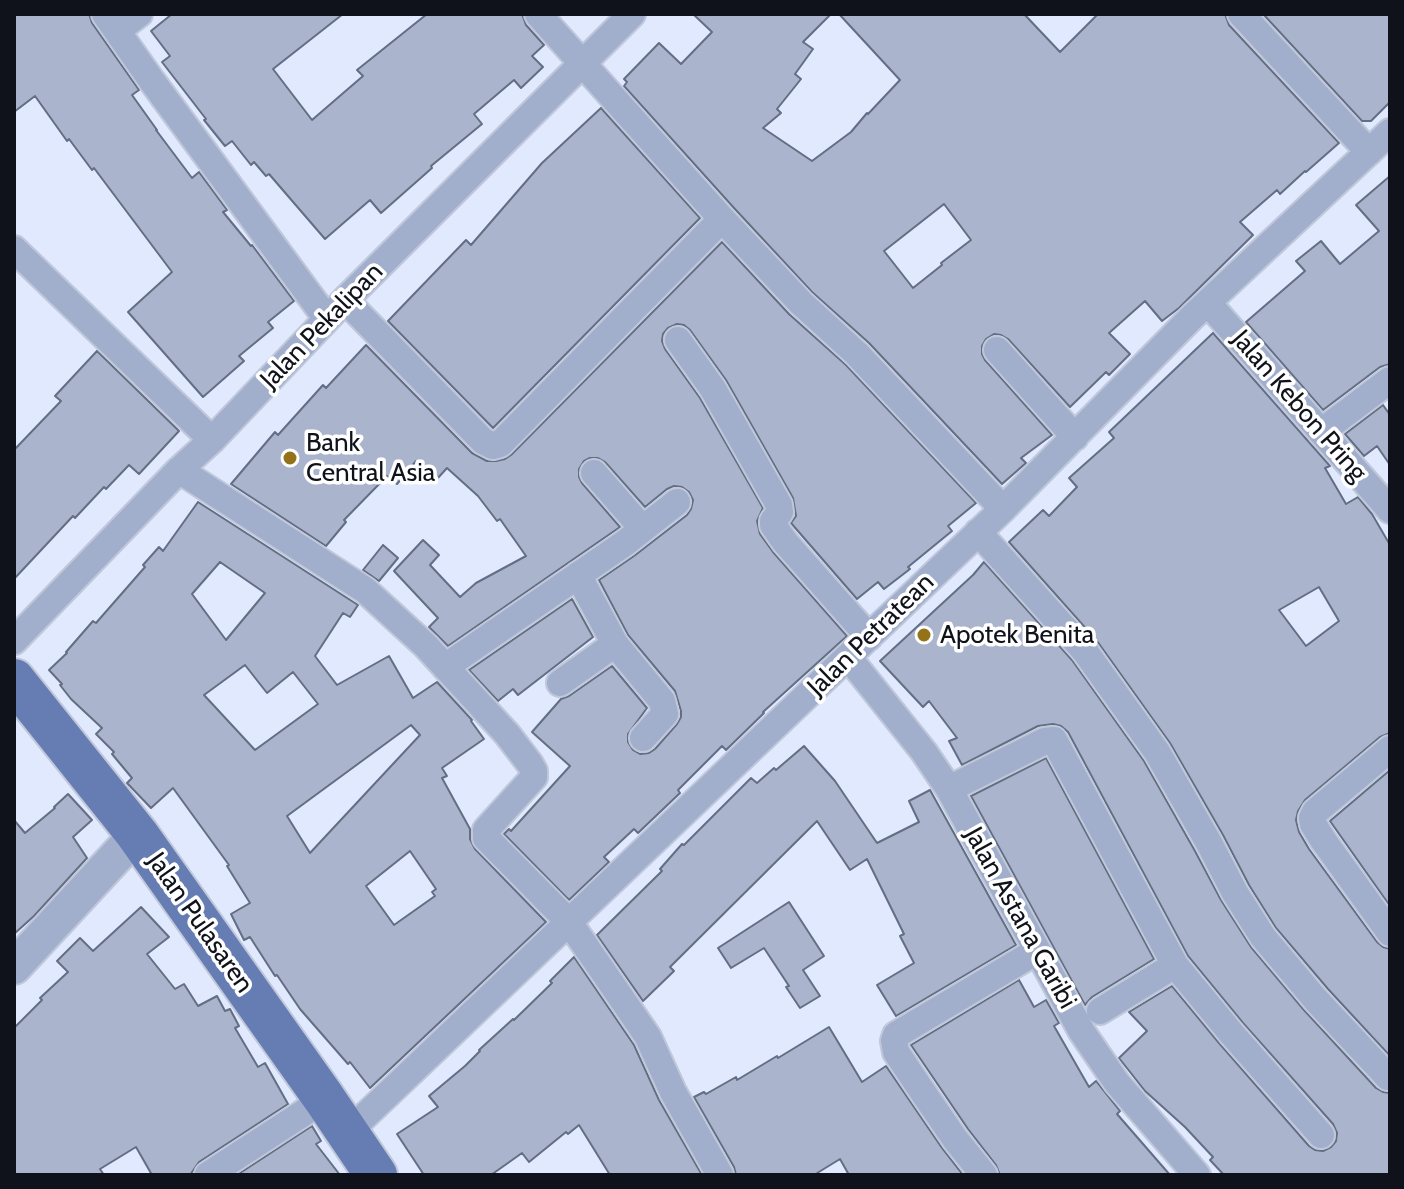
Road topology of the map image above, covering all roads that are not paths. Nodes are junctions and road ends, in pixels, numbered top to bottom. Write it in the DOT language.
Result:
graph roads {
  1 [pos="139,14"];
  2 [pos="538,14"];
  3 [pos="632,14"];
  4 [pos="1241,14"];
  5 [pos="111,22"];
  6 [pos="583,64"];
  7 [pos="1390,132"];
  8 [pos="1369,152"];
  9 [pos="722,219"];
  10 [pos="14,249"];
  11 [pos="345,300"];
  12 [pos="1208,303"];
  13 [pos="327,319"];
  14 [pos="678,340"];
  15 [pos="997,350"];
  16 [pos="1390,380"];
  17 [pos="1321,432"];
  18 [pos="1075,437"];
  19 [pos="212,440"];
  20 [pos="179,470"];
  21 [pos="594,473"];
  22 [pos="677,502"];
  23 [pos="1003,509"];
  24 [pos="1390,510"];
  25 [pos="642,528"];
  26 [pos="978,532"];
  27 [pos="578,575"];
  28 [pos="869,637"];
  29 [pos="14,641"];
  30 [pos="615,644"];
  31 [pos="848,657"];
  32 [pos="445,667"];
  33 [pos="14,680"];
  34 [pos="560,683"];
  35 [pos="643,738"];
  36 [pos="1390,749"];
  37 [pos="949,789"];
  38 [pos="137,834"];
  39 [pos="569,922"];
  40 [pos="1390,933"];
  41 [pos="1037,951"];
  42 [pos="1175,965"];
  43 [pos="14,967"];
  44 [pos="1100,1011"];
  45 [pos="1388,1077"];
  46 [pos="324,1098"];
  47 [pos="347,1133"];
  48 [pos="1321,1135"];
  49 [pos="208,1175"];
  50 [pos="376,1175"];
  51 [pos="720,1175"];
  52 [pos="984,1175"];
  53 [pos="1197,1175"];
  1 -- 5 [label="street"];
  2 -- 6 [label="street"];
  3 -- 6 [label="street, Jalan Pekalipan"];
  4 -- 8 [label="street"];
  5 -- 13 [label="street"];
  6 -- 9 [label="street"];
  6 -- 11 [label="street, Jalan Pekalipan"];
  7 -- 8 [label="street, Jalan Petratean"];
  8 -- 12 [label="street, Jalan Petratean"];
  9 -- 11 [label="street"];
  9 -- 23 [label="street"];
  10 -- 19 [label="street"];
  11 -- 13 [label="street, Jalan Pekalipan"];
  12 -- 17 [label="street, Jalan Kebon Pring"];
  12 -- 18 [label="street, Jalan Petratean"];
  13 -- 19 [label="street, Jalan Pekalipan"];
  14 -- 28 [label="street"];
  15 -- 18 [label="street"];
  16 -- 17 [label="street"];
  17 -- 24 [label="street, Jalan Kebon Pring"];
  18 -- 23 [label="street, Jalan Petratean"];
  19 -- 20 [label="street, Jalan Pekalipan"];
  20 -- 29 [label="street, Jalan Pekalipan"];
  20 -- 32 [label="street"];
  21 -- 25 [label="street"];
  22 -- 25 [label="street"];
  23 -- 26 [label="street, Jalan Petratean"];
  25 -- 27 [label="street"];
  26 -- 28 [label="street, Jalan Petratean"];
  26 -- 45 [label="street"];
  27 -- 30 [label="street"];
  27 -- 32 [label="street"];
  28 -- 31 [label="street, Jalan Petratean"];
  30 -- 34 [label="street"];
  30 -- 35 [label="street"];
  31 -- 37 [label="street, Jalan Astana Garibi"];
  31 -- 39 [label="street, Jalan Petratean"];
  32 -- 39 [label="street"];
  33 -- 38 [label="main road, Jalan Pulasaren"];
  36 -- 40 [label="street"];
  37 -- 41 [label="street, Jalan Astana Garibi"];
  37 -- 42 [label="street"];
  38 -- 43 [label="street"];
  38 -- 46 [label="main road, Jalan Pulasaren"];
  39 -- 47 [label="street, Jalan Petratean"];
  39 -- 51 [label="street"];
  41 -- 52 [label="street"];
  41 -- 53 [label="street, Jalan Astana Garibi"];
  42 -- 44 [label="street"];
  42 -- 48 [label="street"];
  46 -- 47 [label="main road, Jalan Pulasaren"];
  46 -- 49 [label="street"];
  47 -- 50 [label="main road, Jalan Pulasaren"];
}
